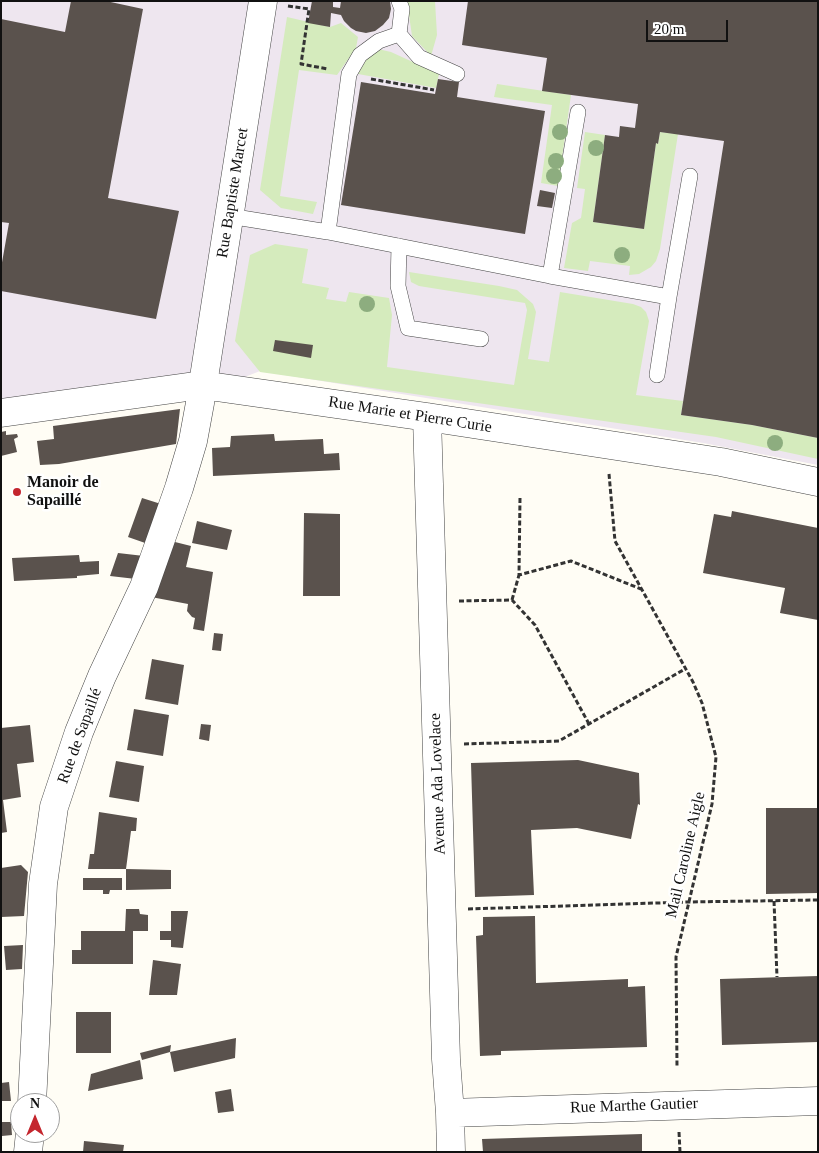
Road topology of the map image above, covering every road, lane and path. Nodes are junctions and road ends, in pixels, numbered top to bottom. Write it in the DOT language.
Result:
graph roads {
  1 [pos="399,1"];
  2 [pos="276,4"];
  3 [pos="400,34"];
  4 [pos="330,69"];
  5 [pos="457,74"];
  6 [pos="368,79"];
  7 [pos="434,90"];
  8 [pos="578,112"];
  9 [pos="690,176"];
  10 [pos="229,216"];
  11 [pos="328,232"];
  12 [pos="398,246"];
  13 [pos="550,276"];
  14 [pos="669,297"];
  15 [pos="481,339"];
  16 [pos="657,375"];
  17 [pos="202,385"];
  18 [pos="1,413"];
  19 [pos="427,417"];
  20 [pos="608,470"];
  21 [pos="818,482"];
  22 [pos="520,498"];
  23 [pos="519,575"];
  24 [pos="641,589"];
  25 [pos="512,600"];
  26 [pos="433,602"];
  27 [pos="685,669"];
  28 [pos="589,724"];
  29 [pos="461,744"];
  30 [pos="818,900"];
  31 [pos="774,901"];
  32 [pos="688,902"];
  33 [pos="466,909"];
  34 [pos="777,977"];
  35 [pos="677,1067"];
  36 [pos="33,1093"];
  37 [pos="818,1101"];
  38 [pos="450,1113"];
  39 [pos="451,1152"];
  1 -- 3 [label="lane"];
  2 -- 4 [label="path"];
  2 -- 10 [label="street, Rue Baptiste Marcet"];
  3 -- 5 [label="lane"];
  3 -- 11 [label="lane"];
  6 -- 7 [label="path"];
  8 -- 13 [label="lane"];
  9 -- 14 [label="lane"];
  10 -- 11 [label="lane"];
  10 -- 17 [label="street, Rue Baptiste Marcet"];
  11 -- 12 [label="lane"];
  12 -- 13 [label="lane"];
  12 -- 15 [label="lane"];
  13 -- 14 [label="lane"];
  14 -- 16 [label="lane"];
  17 -- 18 [label="street, Rue Marie et Pierre Curie"];
  17 -- 19 [label="street, Rue Marie et Pierre Curie"];
  17 -- 36 [label="street, Rue de Sapaillé"];
  19 -- 21 [label="street, Rue Marie et Pierre Curie"];
  19 -- 26 [label="street, Avenue Ada Lovelace"];
  20 -- 24 [label="path, Mail Caroline Aigle"];
  22 -- 23 [label="path"];
  23 -- 24 [label="path"];
  23 -- 25 [label="path"];
  24 -- 27 [label="path, Mail Caroline Aigle"];
  25 -- 26 [label="path"];
  25 -- 28 [label="path"];
  26 -- 38 [label="street, Avenue Ada Lovelace"];
  27 -- 28 [label="path"];
  27 -- 32 [label="path, Mail Caroline Aigle"];
  28 -- 29 [label="path"];
  30 -- 31 [label="path"];
  31 -- 32 [label="path"];
  31 -- 34 [label="path"];
  32 -- 33 [label="path"];
  32 -- 35 [label="path, Mail Caroline Aigle"];
  37 -- 38 [label="street, Rue Marthe Gautier"];
  38 -- 39 [label="street, Avenue Ada Lovelace"];
}
